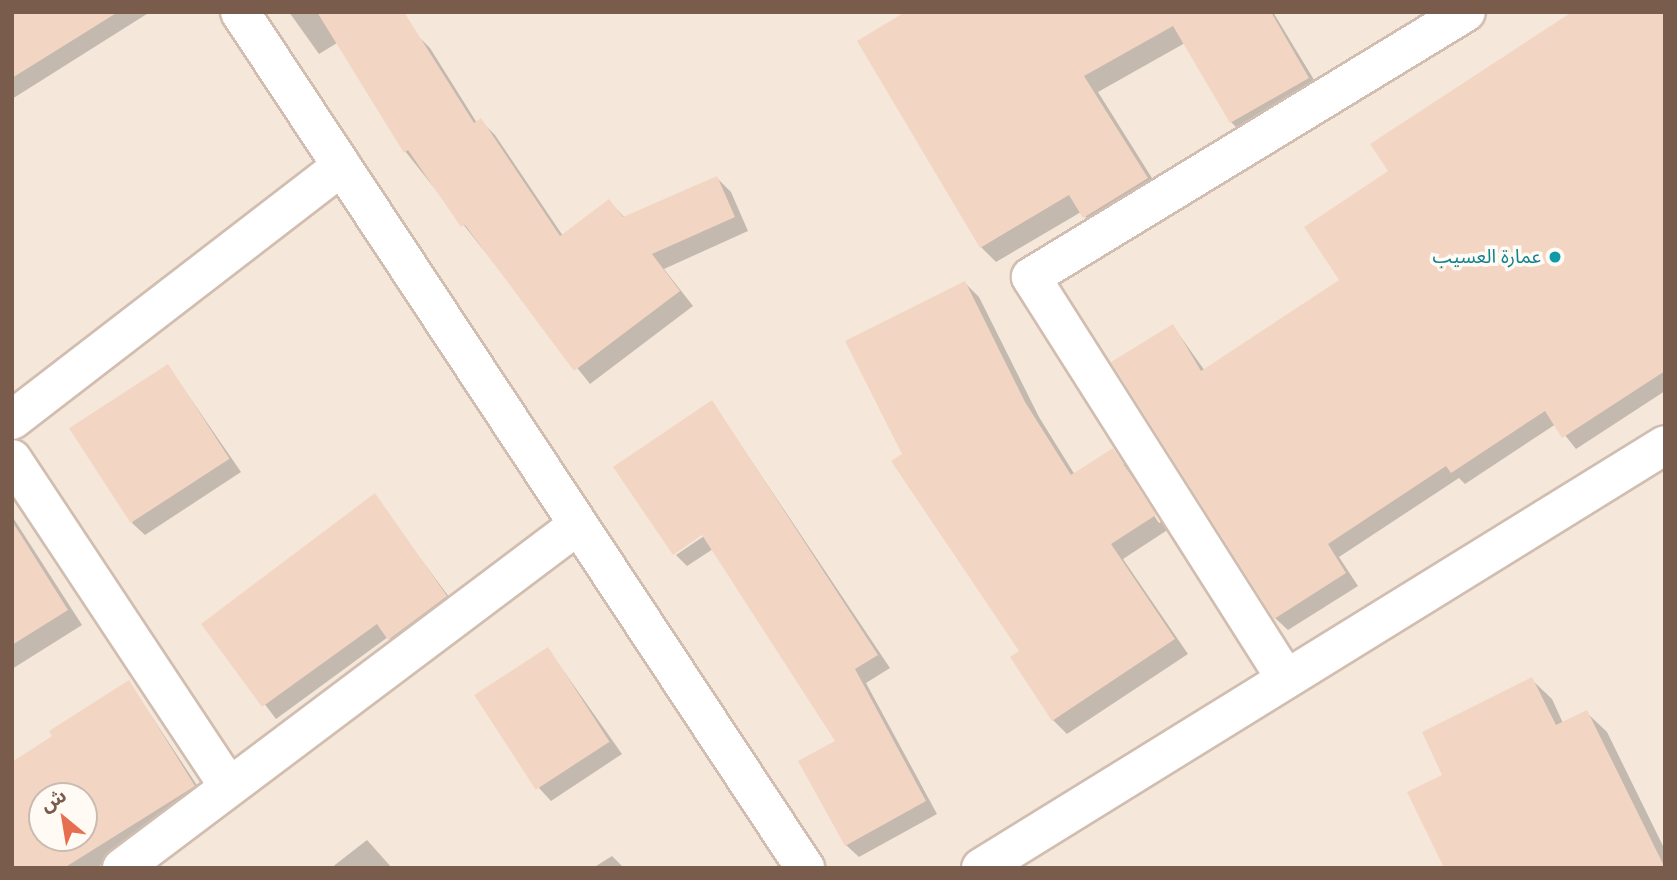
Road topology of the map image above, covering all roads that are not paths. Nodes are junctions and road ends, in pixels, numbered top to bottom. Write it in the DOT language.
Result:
graph roads {
  1 [pos="240,12"];
  2 [pos="1466,12"];
  3 [pos="342,166"];
  4 [pos="12,420"];
  5 [pos="1665,445"];
  6 [pos="12,458"];
  7 [pos="579,524"];
  8 [pos="1286,679"];
  9 [pos="229,787"];
  10 [pos="122,868"];
  11 [pos="805,868"];
  12 [pos="981,868"];
  1 -- 3 [label="street"];
  2 -- 8 [label="street"];
  3 -- 4 [label="street"];
  3 -- 7 [label="street"];
  5 -- 8 [label="street"];
  6 -- 9 [label="street"];
  7 -- 9 [label="street"];
  7 -- 11 [label="street"];
  8 -- 12 [label="street"];
  9 -- 10 [label="street"];
}
